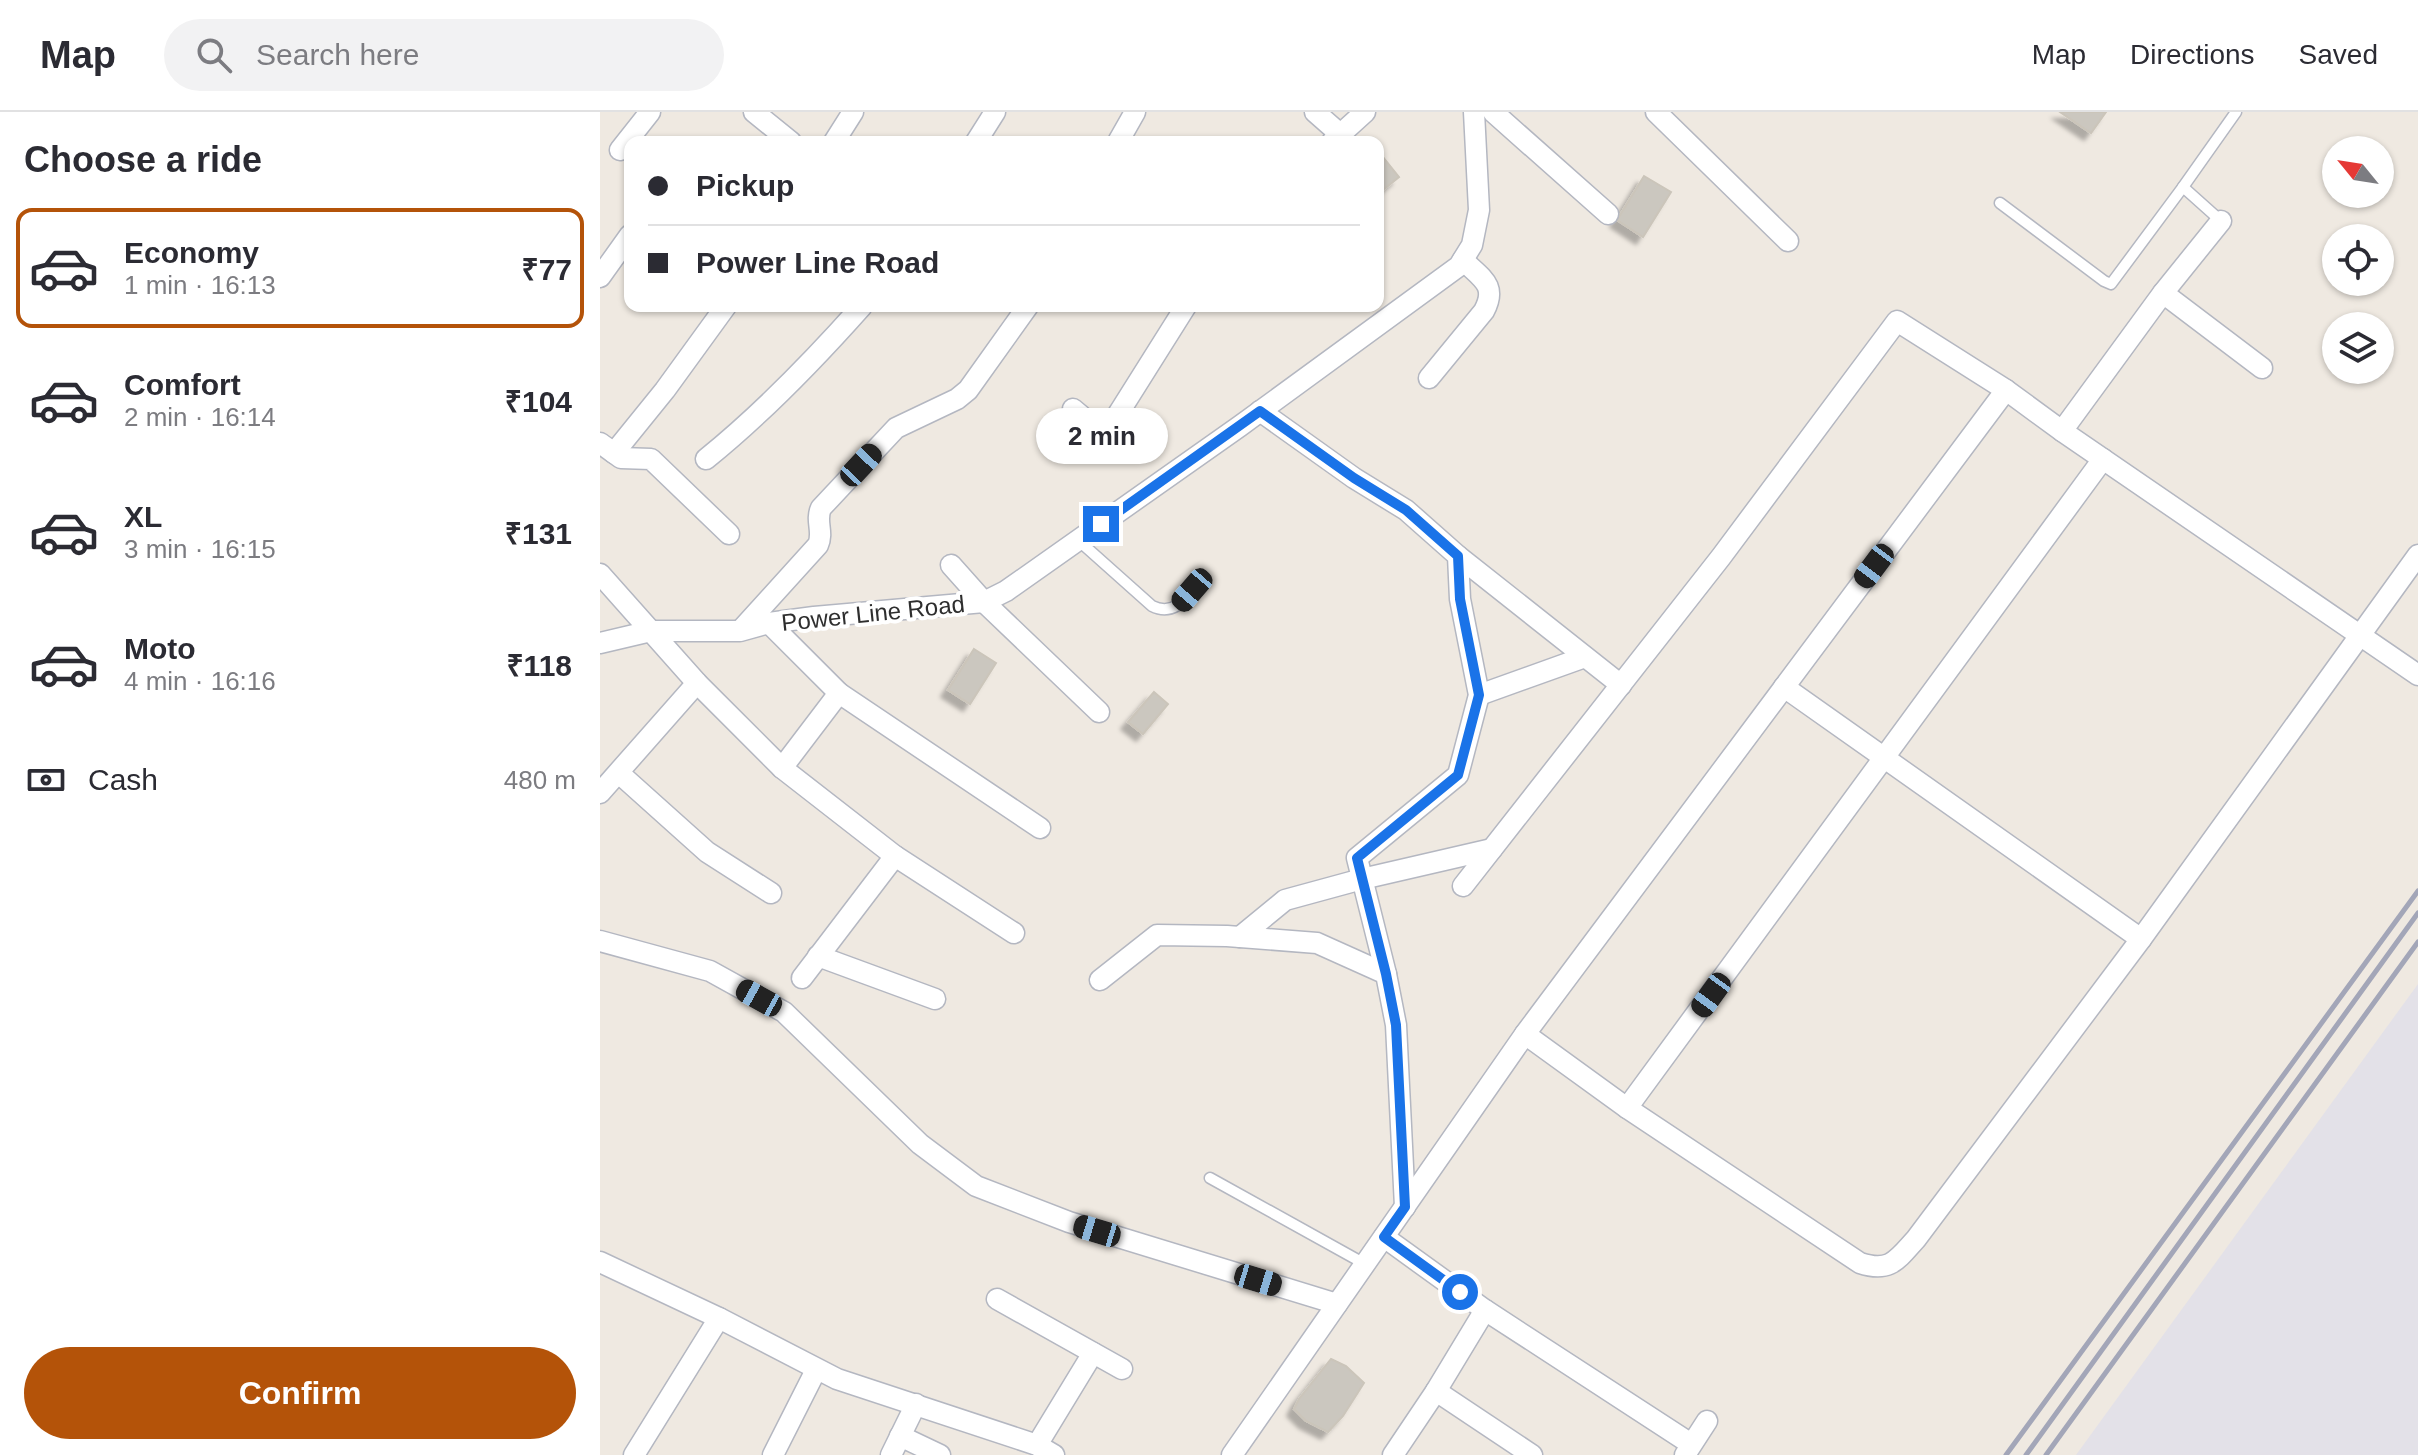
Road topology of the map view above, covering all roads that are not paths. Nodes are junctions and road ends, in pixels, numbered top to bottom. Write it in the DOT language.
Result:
graph roads {
  1 [pos="650,112"];
  2 [pos="754,112"];
  3 [pos="853,112"];
  4 [pos="995,112"];
  5 [pos="1135,112"];
  6 [pos="1315,112"];
  7 [pos="1365,112"];
  8 [pos="1474,112"];
  9 [pos="1493,112"];
  10 [pos="1656,112"];
  11 [pos="2236,112"];
  12 [pos="631,136"];
  13 [pos="784,136"];
  14 [pos="838,136"];
  15 [pos="980,136"];
  16 [pos="1121,136"];
  17 [pos="1334,136"];
  18 [pos="1338,136"];
  19 [pos="624,145"];
  20 [pos="620,150"];
  21 [pos="2183,187"];
  22 [pos="2000,203"];
  23 [pos="1608,214"];
  24 [pos="2221,221"];
  25 [pos="1788,241"];
  26 [pos="624,243"];
  27 [pos="1463,260"];
  28 [pos="600,277"];
  29 [pos="2163,293"];
  30 [pos="722,312"];
  31 [pos="857,312"];
  32 [pos="1024,312"];
  33 [pos="1181,312"];
  34 [pos="2262,368"];
  35 [pos="1429,378"];
  36 [pos="2006,390"];
  37 [pos="1073,409"];
  38 [pos="1260,411"];
  39 [pos="2062,431"];
  40 [pos="607,448"];
  41 [pos="706,459"];
  42 [pos="2103,459"];
  43 [pos="729,534"];
  44 [pos="1078,540"];
  45 [pos="2418,555"];
  46 [pos="1458,556"];
  47 [pos="951,565"];
  48 [pos="600,574"];
  49 [pos="1204,578"];
  50 [pos="984,602"];
  51 [pos="769,623"];
  52 [pos="651,631"];
  53 [pos="740,631"];
  54 [pos="2360,635"];
  55 [pos="600,643"];
  56 [pos="1585,657"];
  57 [pos="2418,675"];
  58 [pos="697,683"];
  59 [pos="1621,685"];
  60 [pos="1784,687"];
  61 [pos="839,693"];
  62 [pos="1479,695"];
  63 [pos="1099,712"];
  64 [pos="1884,758"];
  65 [pos="782,768"];
  66 [pos="620,774"];
  67 [pos="600,793"];
  68 [pos="1040,828"];
  69 [pos="1492,849"];
  70 [pos="895,856"];
  71 [pos="1362,879"];
  72 [pos="1463,886"];
  73 [pos="771,893"];
  74 [pos="1014,933"];
  75 [pos="1240,937"];
  76 [pos="2141,939"];
  77 [pos="600,941"];
  78 [pos="818,956"];
  79 [pos="1386,974"];
  80 [pos="802,978"];
  81 [pos="1100,980"];
  82 [pos="935,999"];
  83 [pos="1525,1034"];
  84 [pos="1627,1108"];
  85 [pos="1210,1178"];
  86 [pos="1405,1207"];
  87 [pos="1384,1237"];
  88 [pos="600,1262"];
  89 [pos="1365,1264"];
  90 [pos="997,1299"];
  91 [pos="1337,1304"];
  92 [pos="1485,1310"];
  93 [pos="719,1318"];
  94 [pos="1093,1353"];
  95 [pos="1122,1369"];
  96 [pos="816,1370"];
  97 [pos="1436,1391"];
  98 [pos="916,1404"];
  99 [pos="1707,1421"];
  100 [pos="896,1446"];
  101 [pos="1046,1450"];
  102 [pos="1688,1450"];
  103 [pos="634,1455"];
  104 [pos="773,1455"];
  105 [pos="940,1455"];
  106 [pos="1232,1455"];
  107 [pos="1393,1455"];
  108 [pos="1532,1455"];
  1 -- 12 [label="street"];
  2 -- 13 [label="street"];
  3 -- 14 [label="street"];
  4 -- 15 [label="street"];
  5 -- 16 [label="street"];
  6 -- 17 [label="street"];
  7 -- 18 [label="street"];
  8 -- 27 [label="street, Power Line Road"];
  9 -- 23 [label="street"];
  10 -- 25 [label="street"];
  11 -- 21 [label="lane"];
  19 -- 20 [label="street"];
  21 -- 22 [label="lane"];
  21 -- 24 [label="lane"];
  24 -- 29 [label="street"];
  26 -- 28 [label="street"];
  27 -- 35 [label="street"];
  27 -- 38 [label="street, Power Line Road"];
  29 -- 34 [label="street"];
  29 -- 39 [label="street"];
  30 -- 40 [label="street"];
  31 -- 41 [label="street"];
  32 -- 53 [label="street"];
  33 -- 37 [label="street"];
  36 -- 39 [label="street"];
  36 -- 59 [label="street"];
  36 -- 60 [label="street"];
  38 -- 44 [label="street, Power Line Road"];
  38 -- 46 [label="street"];
  39 -- 42 [label="street"];
  40 -- 43 [label="street"];
  42 -- 54 [label="street"];
  42 -- 64 [label="street"];
  44 -- 49 [label="lane"];
  44 -- 50 [label="street, Power Line Road"];
  45 -- 54 [label="street"];
  46 -- 56 [label="street"];
  46 -- 62 [label="street"];
  47 -- 50 [label="street"];
  48 -- 52 [label="street"];
  50 -- 51 [label="street, Power Line Road"];
  50 -- 63 [label="street"];
  51 -- 53 [label="street, Power Line Road"];
  51 -- 61 [label="street"];
  52 -- 53 [label="street, Power Line Road"];
  52 -- 55 [label="street, Power Line Road"];
  52 -- 58 [label="street"];
  54 -- 57 [label="street"];
  54 -- 76 [label="street"];
  56 -- 59 [label="street"];
  56 -- 62 [label="street"];
  58 -- 65 [label="street"];
  58 -- 66 [label="street"];
  59 -- 69 [label="street"];
  60 -- 64 [label="street"];
  60 -- 83 [label="street"];
  61 -- 65 [label="street"];
  61 -- 68 [label="street"];
  62 -- 71 [label="street"];
  64 -- 76 [label="street"];
  64 -- 84 [label="street"];
  65 -- 70 [label="street"];
  66 -- 67 [label="street"];
  66 -- 73 [label="street"];
  69 -- 71 [label="street"];
  69 -- 72 [label="street"];
  70 -- 74 [label="street"];
  70 -- 78 [label="street"];
  71 -- 75 [label="street"];
  71 -- 79 [label="street"];
  75 -- 79 [label="street"];
  75 -- 81 [label="street"];
  76 -- 84 [label="street"];
  77 -- 91 [label="street"];
  78 -- 80 [label="street"];
  78 -- 82 [label="street"];
  79 -- 86 [label="street"];
  83 -- 84 [label="street"];
  83 -- 86 [label="street"];
  85 -- 89 [label="lane"];
  86 -- 87 [label="street"];
  87 -- 89 [label="street"];
  87 -- 92 [label="street"];
  88 -- 93 [label="street"];
  89 -- 91 [label="street"];
  90 -- 94 [label="street"];
  91 -- 106 [label="street"];
  92 -- 97 [label="street"];
  92 -- 102 [label="street"];
  93 -- 96 [label="street"];
  93 -- 103 [label="street"];
  94 -- 95 [label="street"];
  94 -- 101 [label="street"];
  96 -- 98 [label="street"];
  96 -- 104 [label="street"];
  97 -- 107 [label="street"];
  97 -- 108 [label="street"];
  98 -- 100 [label="street"];
  98 -- 101 [label="street"];
  99 -- 102 [label="street"];
  100 -- 105 [label="street"];
}
